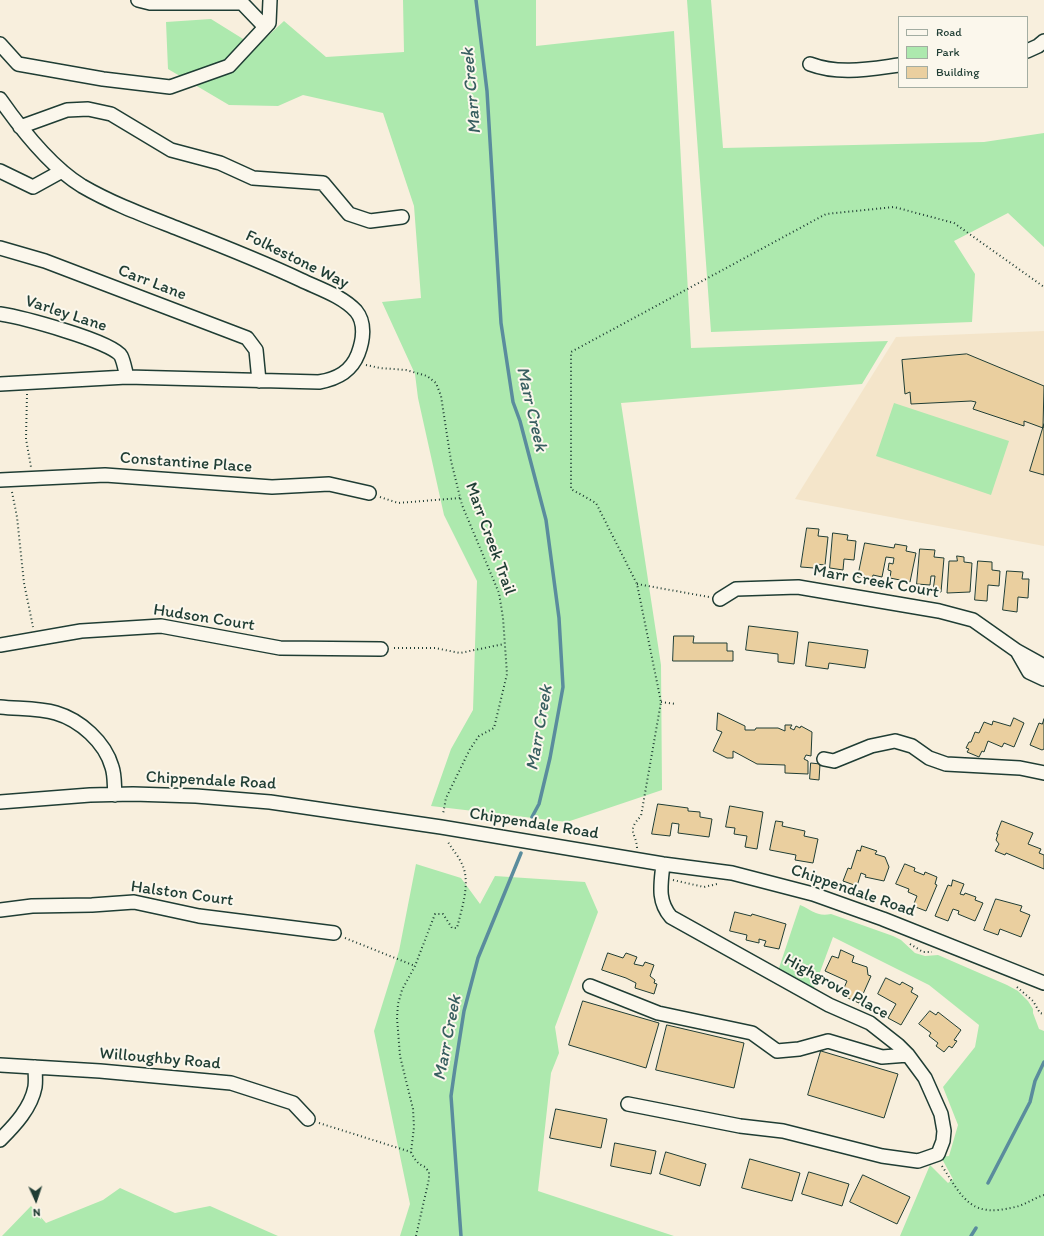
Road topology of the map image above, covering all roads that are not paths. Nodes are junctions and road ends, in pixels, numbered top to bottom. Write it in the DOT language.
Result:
graph roads {
  1 [pos="138,0"];
  2 [pos="270,0"];
  3 [pos="265,27"];
  4 [pos="1044,41"];
  5 [pos="0,44"];
  6 [pos="1028,51"];
  7 [pos="810,64"];
  8 [pos="898,65"];
  9 [pos="0,99"];
  10 [pos="20,127"];
  11 [pos="0,171"];
  12 [pos="62,171"];
  13 [pos="402,217"];
  14 [pos="0,248"];
  15 [pos="0,314"];
  16 [pos="127,377"];
  17 [pos="259,381"];
  18 [pos="0,384"];
  19 [pos="5,479"];
  20 [pos="369,493"];
  21 [pos="720,599"];
  22 [pos="0,645"];
  23 [pos="381,649"];
  24 [pos="1017,651"];
  25 [pos="1044,666"];
  26 [pos="1044,679"];
  27 [pos="0,707"];
  28 [pos="824,759"];
  29 [pos="1044,774"];
  30 [pos="114,795"];
  31 [pos="0,802"];
  32 [pos="663,864"];
  33 [pos="0,910"];
  34 [pos="334,933"];
  35 [pos="1044,983"];
  36 [pos="590,986"];
  37 [pos="908,1055"];
  38 [pos="0,1065"];
  39 [pos="35,1067"];
  40 [pos="628,1104"];
  41 [pos="308,1119"];
  42 [pos="0,1140"];
  1 -- 3 [label="street"];
  2 -- 3 [label="street"];
  3 -- 5 [label="street"];
  4 -- 6 [label="street"];
  7 -- 8 [label="street"];
  9 -- 10 [label="street, Folkestone Way"];
  10 -- 12 [label="street, Folkestone Way"];
  10 -- 13 [label="street"];
  11 -- 12 [label="street"];
  12 -- 17 [label="street, Folkestone Way"];
  14 -- 17 [label="street, Carr Lane"];
  15 -- 16 [label="street, Varley Lane"];
  16 -- 17 [label="street"];
  16 -- 18 [label="street"];
  19 -- 20 [label="street, Constantine Place"];
  21 -- 24 [label="street, Marr Creek Court"];
  22 -- 23 [label="street, Hudson Court"];
  24 -- 25 [label="street, Marr Creek Court"];
  24 -- 26 [label="street, Marr Creek Court"];
  27 -- 30 [label="street"];
  28 -- 29 [label="street"];
  30 -- 31 [label="street, Chippendale Road"];
  30 -- 32 [label="street, Chippendale Road"];
  32 -- 35 [label="street, Chippendale Road"];
  32 -- 37 [label="street, Highgrove Place"];
  33 -- 34 [label="street, Halston Court"];
  36 -- 37 [label="street"];
  37 -- 40 [label="street, Highgrove Place"];
  38 -- 39 [label="street, Willoughby Road"];
  39 -- 41 [label="street, Willoughby Road"];
  39 -- 42 [label="street"];
}
